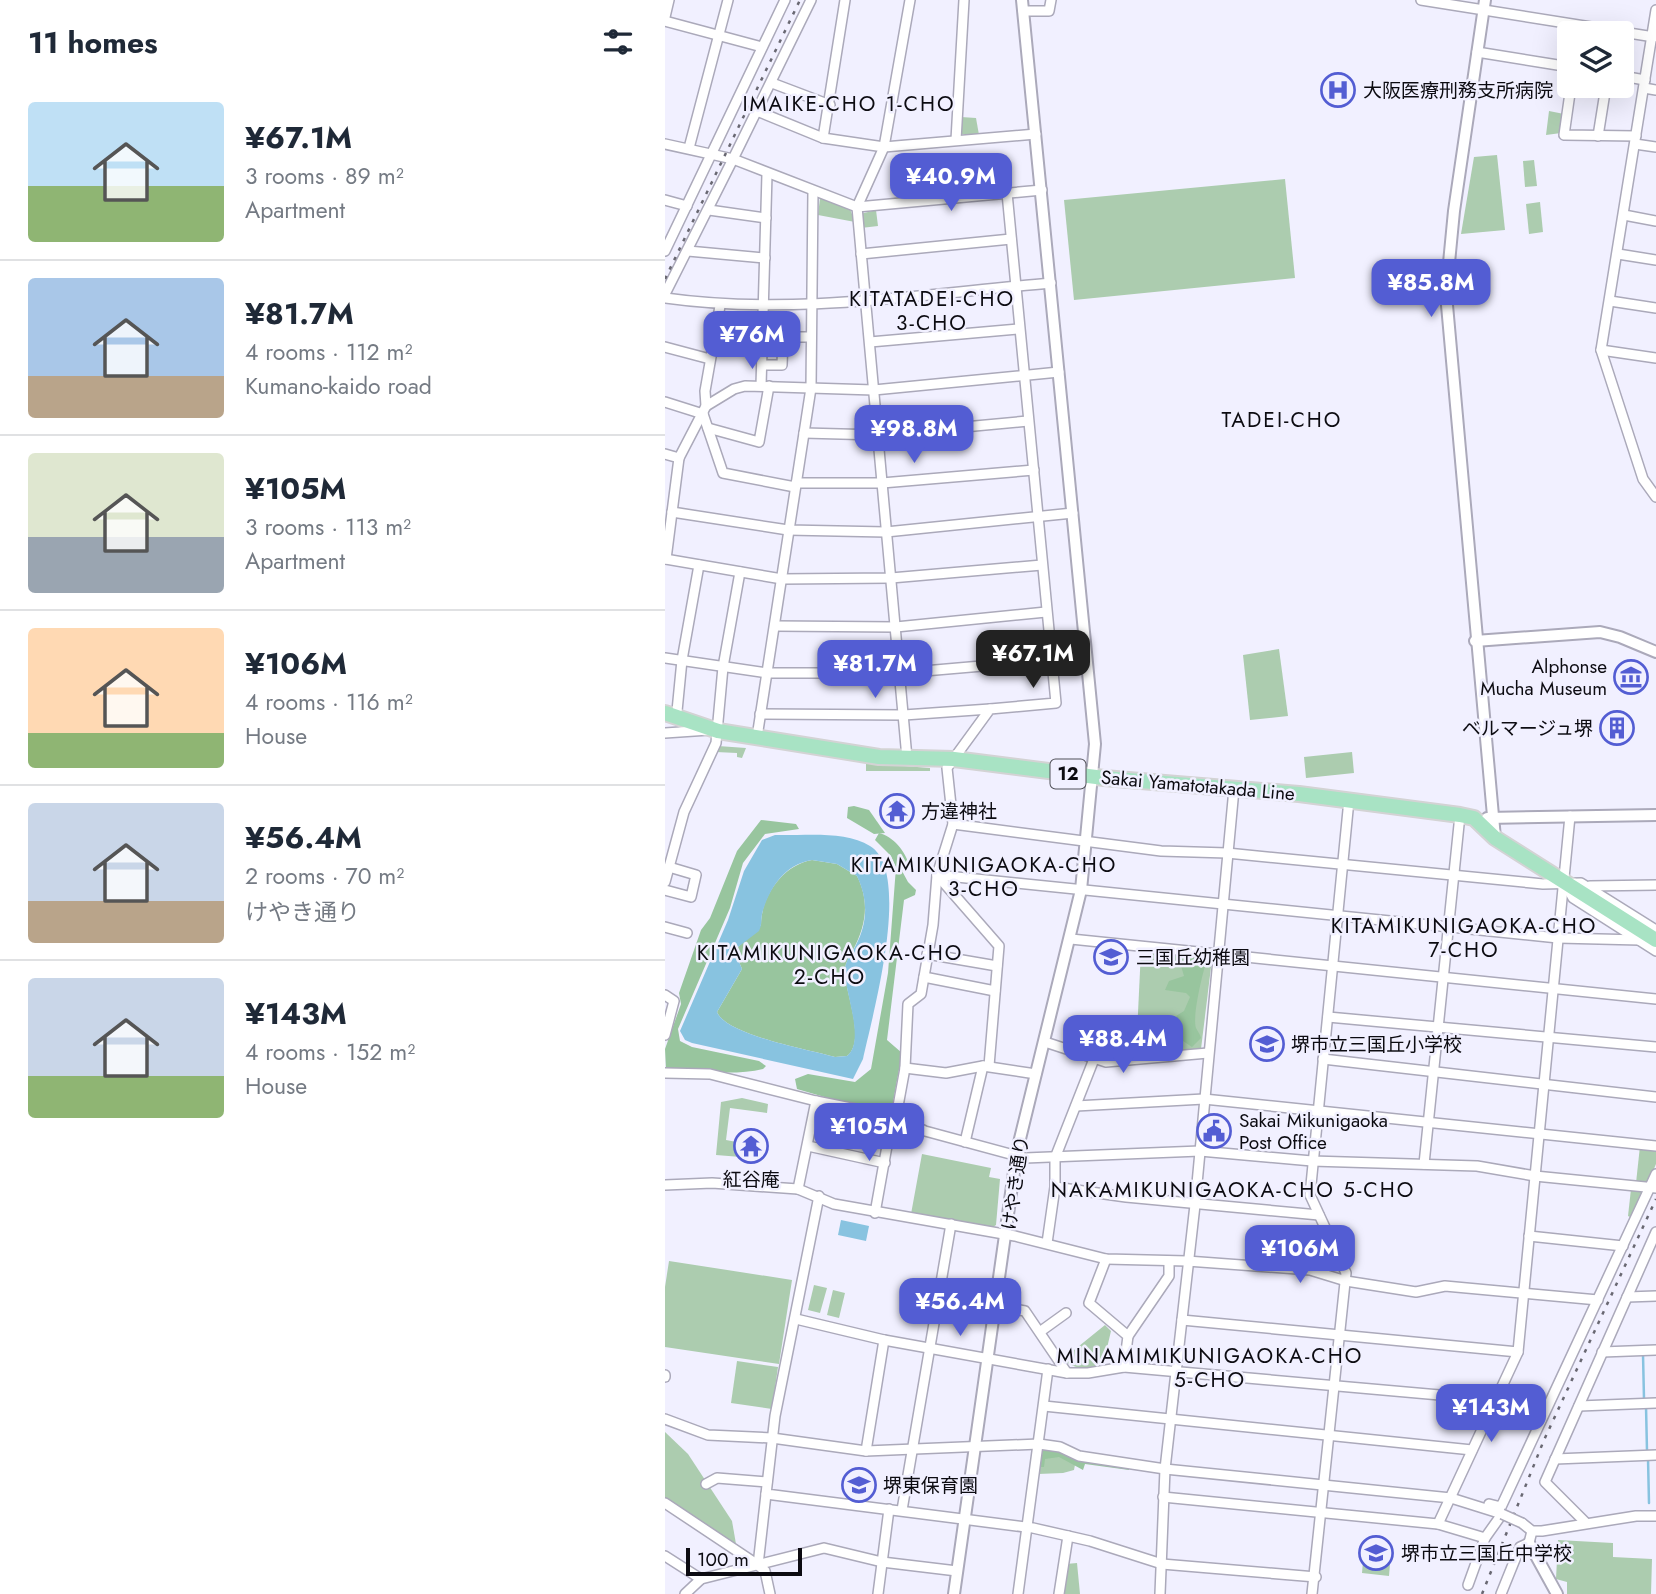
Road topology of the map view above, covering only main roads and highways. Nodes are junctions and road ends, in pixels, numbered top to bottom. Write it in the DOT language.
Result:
graph roads {
  1 [pos="689,719"];
  2 [pos="665,722"];
  3 [pos="1656,940"];
  1 -- 2 [label="main road, Sakai Yamatotakada Line"];
  1 -- 3 [label="main road, Sakai Yamatotakada Line / 12"];
}
